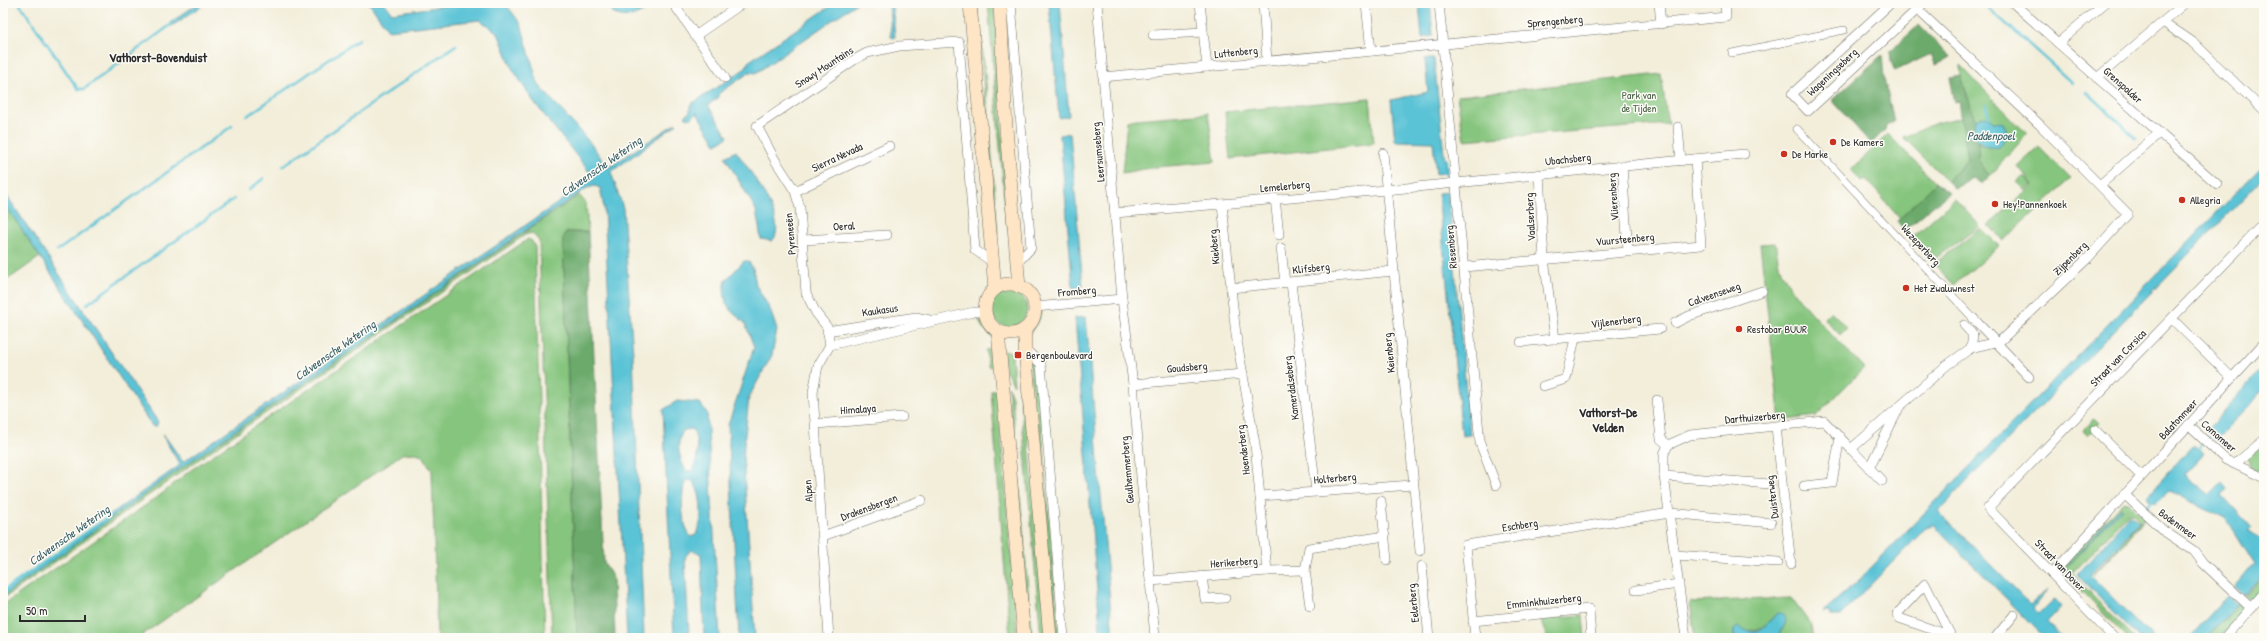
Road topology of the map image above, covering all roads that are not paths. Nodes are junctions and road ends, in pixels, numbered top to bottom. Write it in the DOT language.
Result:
graph roads {
  1 [pos="673,3"];
  2 [pos="744,3"];
  3 [pos="970,3"];
  4 [pos="1000,3"];
  5 [pos="1011,3"];
  6 [pos="1097,3"];
  7 [pos="1200,3"];
  8 [pos="1263,3"];
  9 [pos="1366,3"];
  10 [pos="1440,3"];
  11 [pos="1658,3"];
  12 [pos="1725,3"];
  13 [pos="1891,3"];
  14 [pos="2014,3"];
  15 [pos="2105,3"];
  16 [pos="2186,3"];
  17 [pos="1921,6"];
  18 [pos="2163,22"];
  19 [pos="1661,24"];
  20 [pos="1844,30"];
  21 [pos="1203,32"];
  22 [pos="695,36"];
  23 [pos="1153,36"];
  24 [pos="1444,43"];
  25 [pos="2058,43"];
  26 [pos="1371,51"];
  27 [pos="1732,53"];
  28 [pos="1267,61"];
  29 [pos="1207,67"];
  30 [pos="1103,77"];
  31 [pos="725,78"];
  32 [pos="2097,78"];
  33 [pos="2264,112"];
  34 [pos="2040,125"];
  35 [pos="757,126"];
  36 [pos="1678,127"];
  37 [pos="1797,129"];
  38 [pos="2159,133"];
  39 [pos="889,146"];
  40 [pos="1383,153"];
  41 [pos="1744,154"];
  42 [pos="1695,159"];
  43 [pos="1681,160"];
  44 [pos="1622,166"];
  45 [pos="1539,174"];
  46 [pos="1457,182"];
  47 [pos="2217,184"];
  48 [pos="2100,185"];
  49 [pos="1386,190"];
  50 [pos="795,191"];
  51 [pos="1275,198"];
  52 [pos="1222,204"];
  53 [pos="1115,212"];
  54 [pos="2264,223"];
  55 [pos="887,235"];
  56 [pos="1279,235"];
  57 [pos="803,240"];
  58 [pos="1281,248"];
  59 [pos="1628,251"];
  60 [pos="1544,259"];
  61 [pos="991,261"];
  62 [pos="1018,262"];
  63 [pos="1465,267"];
  64 [pos="1393,272"];
  65 [pos="1288,283"];
  66 [pos="1019,287"];
  67 [pos="1231,288"];
  68 [pos="995,289"];
  69 [pos="1762,291"];
  70 [pos="1122,300"];
  71 [pos="1035,306"];
  72 [pos="979,312"];
  73 [pos="1973,318"];
  74 [pos="2172,319"];
  75 [pos="935,321"];
  76 [pos="1675,323"];
  77 [pos="1964,325"];
  78 [pos="1025,329"];
  79 [pos="1660,329"];
  80 [pos="827,331"];
  81 [pos="998,331"];
  82 [pos="1575,338"];
  83 [pos="1554,339"];
  84 [pos="1521,342"];
  85 [pos="1996,342"];
  86 [pos="2264,343"];
  87 [pos="830,345"];
  88 [pos="1971,348"];
  89 [pos="1025,349"];
  90 [pos="1243,374"];
  91 [pos="2029,377"];
  92 [pos="2232,378"];
  93 [pos="1133,384"];
  94 [pos="1542,386"];
  95 [pos="1657,400"];
  96 [pos="1901,405"];
  97 [pos="902,417"];
  98 [pos="816,424"];
  99 [pos="2188,425"];
  100 [pos="1776,427"];
  101 [pos="2095,430"];
  102 [pos="1840,437"];
  103 [pos="2264,440"];
  104 [pos="1668,445"];
  105 [pos="1850,449"];
  106 [pos="2235,464"];
  107 [pos="1869,468"];
  108 [pos="1664,476"];
  109 [pos="2141,476"];
  110 [pos="2264,478"];
  111 [pos="1882,481"];
  112 [pos="1770,484"];
  113 [pos="1412,485"];
  114 [pos="1496,486"];
  115 [pos="1804,486"];
  116 [pos="1316,491"];
  117 [pos="2124,494"];
  118 [pos="1260,496"];
  119 [pos="922,500"];
  120 [pos="1381,501"];
  121 [pos="1988,508"];
  122 [pos="1670,513"];
  123 [pos="1771,523"];
  124 [pos="823,536"];
  125 [pos="1385,536"];
  126 [pos="1420,551"];
  127 [pos="1675,555"];
  128 [pos="1388,560"];
  129 [pos="1778,562"];
  130 [pos="1791,564"];
  131 [pos="1422,566"];
  132 [pos="1305,570"];
  133 [pos="1267,571"];
  134 [pos="2052,574"];
  135 [pos="1202,576"];
  136 [pos="1151,581"];
  137 [pos="1679,584"];
  138 [pos="1636,590"];
  139 [pos="2264,593"];
  140 [pos="1225,598"];
  141 [pos="1310,606"];
  142 [pos="2248,606"];
  143 [pos="2014,616"];
  144 [pos="1473,621"];
  145 [pos="1952,637"];
  146 [pos="829,638"];
  147 [pos="1024,638"];
  148 [pos="1050,638"];
  149 [pos="1064,638"];
  150 [pos="1155,638"];
  151 [pos="1429,638"];
  152 [pos="1475,638"];
  153 [pos="1591,638"];
  154 [pos="1686,638"];
  155 [pos="1995,638"];
  156 [pos="2114,638"];
  157 [pos="2224,638"];
  1 -- 22 [label="street"];
  2 -- 22 [label="street"];
  3 -- 61 [label="main road"];
  4 -- 62 [label="main road"];
  5 -- 62 [label="street"];
  6 -- 30 [label="street, Leersumseberg"];
  7 -- 21 [label="street"];
  8 -- 28 [label="street"];
  9 -- 26 [label="street"];
  10 -- 24 [label="street, Riesenberg"];
  11 -- 19 [label="street"];
  12 -- 19 [label="street, Sprengenberg"];
  13 -- 17 [label="street, Wageningseberg"];
  14 -- 25 [label="street, Grenspolder"];
  15 -- 25 [label="street"];
  16 -- 18 [label="street"];
  17 -- 34 [label="street, Wageningseberg"];
  18 -- 32 [label="street"];
  18 -- 33 [label="street"];
  19 -- 24 [label="street, Sprengenberg"];
  20 -- 27 [label="street"];
  21 -- 23 [label="street"];
  21 -- 29 [label="street"];
  22 -- 31 [label="street"];
  24 -- 26 [label="street, Sprengenberg"];
  24 -- 46 [label="street, Riesenberg"];
  25 -- 32 [label="street, Grenspolder"];
  26 -- 28 [label="street, Luttenberg"];
  28 -- 29 [label="street, Luttenberg"];
  29 -- 30 [label="street, Luttenberg"];
  30 -- 53 [label="street, Leersumseberg"];
  32 -- 38 [label="street, Grenspolder"];
  34 -- 48 [label="street, Zijpenberg"];
  35 -- 50 [label="street, Pyreneeën"];
  35 -- 61 [label="street, Snowy Mountains"];
  36 -- 43 [label="street"];
  37 -- 73 [label="street, Wezeperberg"];
  38 -- 47 [label="street, Grenspolder"];
  38 -- 48 [label="street"];
  39 -- 50 [label="street, Sierra Nevada"];
  40 -- 49 [label="street, Keienberg"];
  41 -- 42 [label="street, Ubachsberg"];
  42 -- 43 [label="street, Ubachsberg"];
  42 -- 59 [label="street, Vuursteenberg"];
  43 -- 44 [label="street, Ubachsberg"];
  44 -- 45 [label="street, Ubachsberg"];
  44 -- 59 [label="street, Vlierenberg"];
  45 -- 46 [label="street, Ubachsberg"];
  45 -- 60 [label="street, Vaalserberg"];
  46 -- 49 [label="street, Lemelerberg"];
  46 -- 63 [label="street, Riesenberg"];
  48 -- 85 [label="street, Zijpenberg"];
  49 -- 51 [label="street, Lemelerberg"];
  49 -- 64 [label="street, Keienberg"];
  50 -- 57 [label="street, Pyreneeën"];
  51 -- 52 [label="street, Lemelerberg"];
  51 -- 56 [label="street"];
  52 -- 53 [label="street, Lemelerberg"];
  52 -- 67 [label="street, Kiekberg"];
  53 -- 70 [label="street, Leersumseberg"];
  54 -- 74 [label="street, Straat van Corsica"];
  55 -- 57 [label="street, Oeral"];
  57 -- 80 [label="street, Pyreneeën"];
  58 -- 65 [label="street, Kamerdalseberg"];
  59 -- 60 [label="street, Vuursteenberg"];
  60 -- 63 [label="street, Vuursteenberg"];
  60 -- 83 [label="street"];
  61 -- 68 [label="main road"];
  62 -- 66 [label="main road"];
  63 -- 114 [label="street, Riesenberg"];
  64 -- 65 [label="street, Klifsberg"];
  64 -- 113 [label="street, Keienberg"];
  65 -- 67 [label="street, Klifsberg"];
  65 -- 116 [label="street, Kamerdalseberg"];
  66 -- 68 [label="main road"];
  66 -- 71 [label="main road"];
  67 -- 90 [label="street, Hoenderberg"];
  68 -- 72 [label="main road"];
  69 -- 76 [label="street, Calveenseweg"];
  70 -- 71 [label="street, Fromberg"];
  70 -- 93 [label="street, Geulhemmerberg"];
  71 -- 78 [label="main road"];
  72 -- 75 [label="street, Kaukasus"];
  72 -- 81 [label="main road"];
  73 -- 85 [label="street, Wezeperberg"];
  74 -- 92 [label="street"];
  74 -- 121 [label="street, Straat van Corsica"];
  75 -- 80 [label="street, Kaukasus"];
  75 -- 87 [label="street, Kaukasus"];
  77 -- 88 [label="street"];
  78 -- 81 [label="main road"];
  78 -- 89 [label="main road"];
  79 -- 82 [label="street, Vijlenerberg"];
  80 -- 87 [label="street, Pyreneeën"];
  81 -- 147 [label="main road"];
  82 -- 83 [label="street, Vijlenerberg"];
  82 -- 94 [label="street"];
  83 -- 84 [label="street, Vijlenerberg"];
  85 -- 88 [label="street"];
  85 -- 91 [label="street, Wezeperberg"];
  86 -- 92 [label="street, Balatonmeer"];
  87 -- 98 [label="street, Alpen"];
  88 -- 96 [label="street"];
  89 -- 148 [label="main road"];
  89 -- 149 [label="street"];
  90 -- 93 [label="street, Goudsberg"];
  90 -- 118 [label="street, Hoenderberg"];
  92 -- 99 [label="street, Balatonmeer"];
  93 -- 136 [label="street, Geulhemmerberg"];
  95 -- 104 [label="street"];
  96 -- 105 [label="street"];
  96 -- 107 [label="street"];
  97 -- 98 [label="street, Himalaya"];
  98 -- 124 [label="street, Alpen"];
  99 -- 106 [label="street, Comomeer"];
  99 -- 109 [label="street, Balatonmeer"];
  100 -- 102 [label="street, Darthuizerberg"];
  100 -- 104 [label="street, Darthuizerberg"];
  100 -- 130 [label="street, Duisterweg"];
  101 -- 109 [label="street"];
  102 -- 105 [label="street, Darthuizerberg"];
  102 -- 115 [label="street"];
  103 -- 106 [label="street, Comomeer"];
  104 -- 108 [label="street"];
  105 -- 107 [label="street, Darthuizerberg"];
  106 -- 110 [label="street, Comomeer"];
  107 -- 111 [label="street, Darthuizerberg"];
  108 -- 112 [label="street"];
  108 -- 122 [label="street"];
  109 -- 117 [label="street, Balatonmeer"];
  113 -- 116 [label="street, Holterberg"];
  113 -- 126 [label="street, Keienberg"];
  116 -- 118 [label="street, Holterberg"];
  117 -- 134 [label="street, Balatonmeer"];
  117 -- 142 [label="street, Bodenmeer"];
  118 -- 133 [label="street, Hoenderberg"];
  119 -- 124 [label="street, Drakensbergen"];
  120 -- 125 [label="street"];
  121 -- 134 [label="street, Straat van Dover"];
  122 -- 123 [label="street"];
  122 -- 127 [label="street"];
  122 -- 144 [label="street, Eschberg"];
  124 -- 146 [label="street, Alpen"];
  125 -- 128 [label="street"];
  125 -- 132 [label="street"];
  127 -- 129 [label="street"];
  127 -- 137 [label="street"];
  131 -- 151 [label="street, Eelerberg"];
  132 -- 133 [label="street"];
  132 -- 141 [label="street"];
  133 -- 135 [label="street, Herikerberg"];
  134 -- 156 [label="street, Straat van Dover"];
  135 -- 136 [label="street, Herikerberg"];
  135 -- 140 [label="street, Herikerberg"];
  136 -- 150 [label="street, Geulhemmerberg"];
  137 -- 138 [label="street"];
  137 -- 154 [label="street"];
  139 -- 142 [label="street"];
  142 -- 157 [label="street"];
  143 -- 155 [label="street"];
  144 -- 152 [label="street, Eschberg"];
  144 -- 153 [label="street, Emminkhuizerberg"];
  145 -- 145 [label="street"];
}
